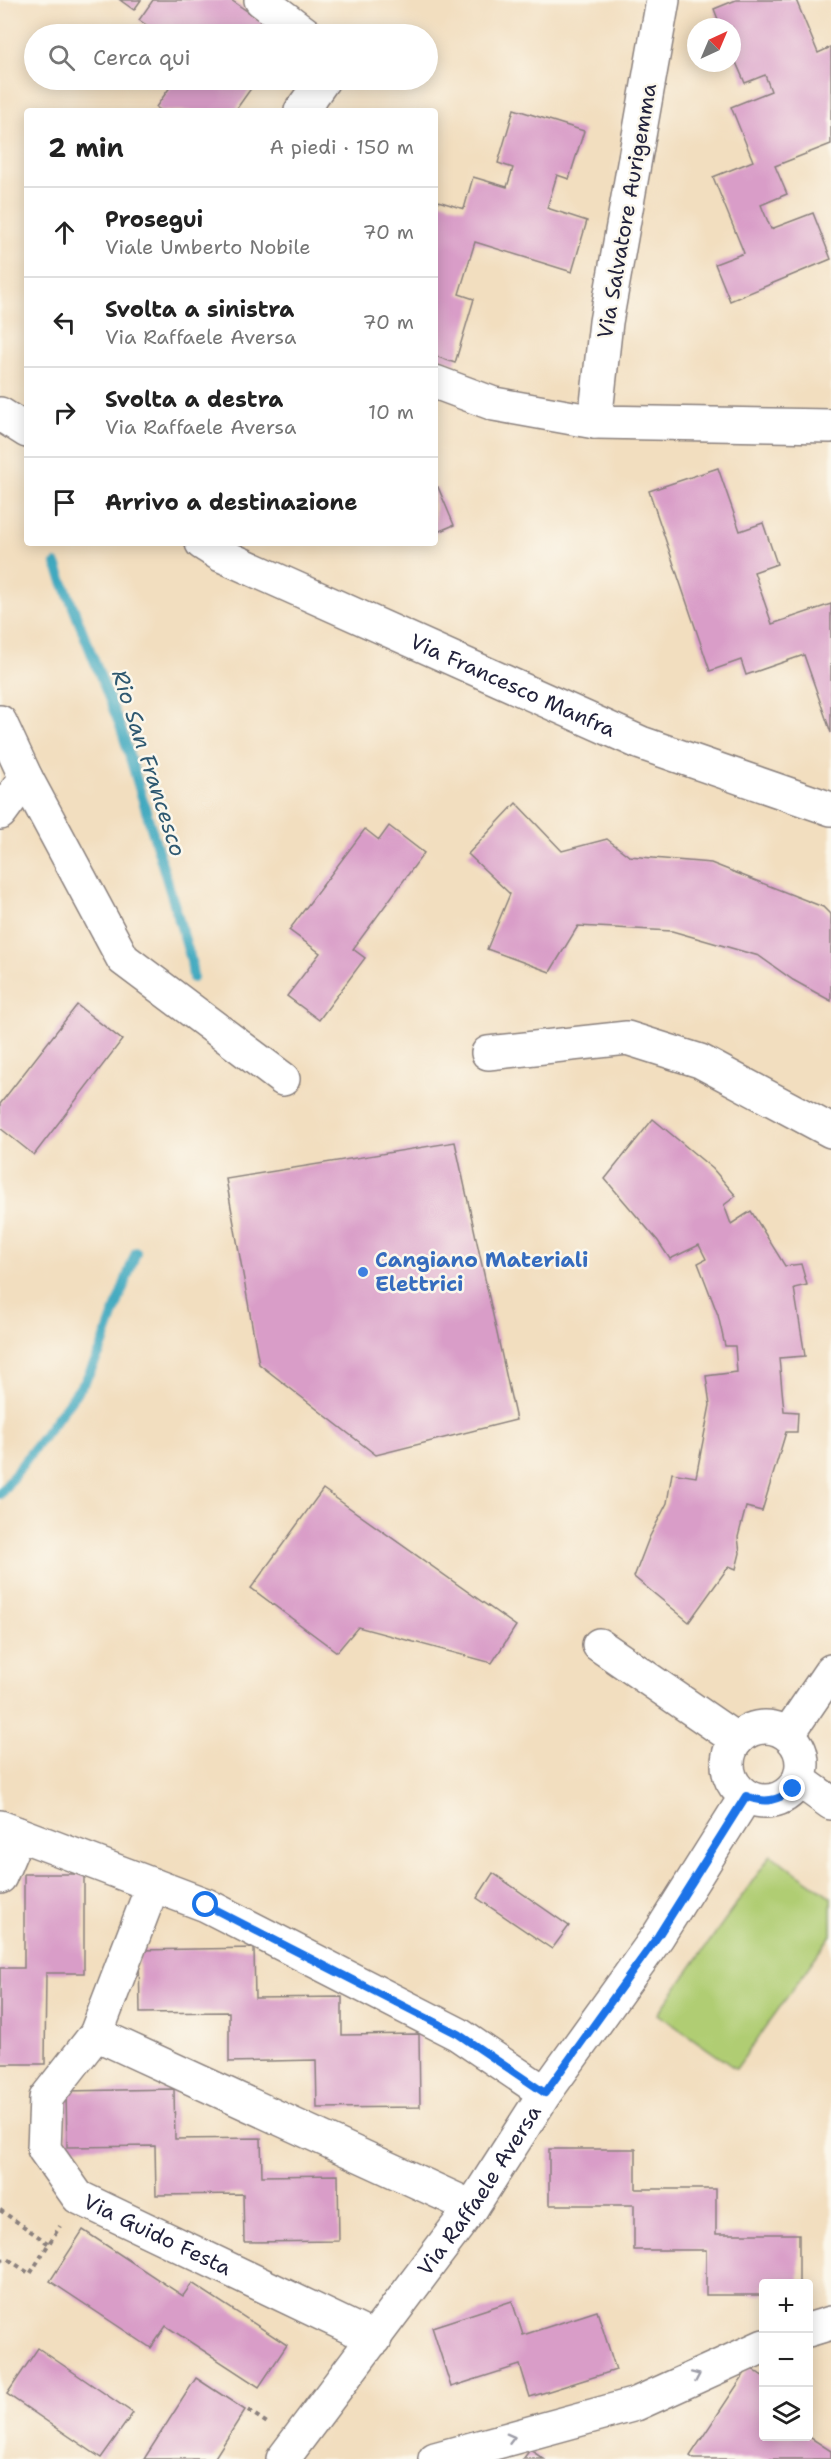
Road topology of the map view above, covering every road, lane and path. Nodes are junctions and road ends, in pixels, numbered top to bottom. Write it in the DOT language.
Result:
graph roads {
  1 [pos="261,0"];
  2 [pos="663,0"];
  3 [pos="293,24"];
  4 [pos="316,90"];
  5 [pos="303,108"];
  6 [pos="438,383"];
  7 [pos="0,414"];
  8 [pos="595,422"];
  9 [pos="831,426"];
  10 [pos="24,429"];
  11 [pos="207,546"];
  12 [pos="0,722"];
  13 [pos="26,778"];
  14 [pos="831,809"];
  15 [pos="0,813"];
  16 [pos="488,1053"];
  17 [pos="283,1079"];
  18 [pos="831,1131"];
  19 [pos="599,1645"];
  20 [pos="831,1671"];
  21 [pos="788,1734"];
  22 [pos="737,1740"];
  23 [pos="799,1780"];
  24 [pos="746,1796"];
  25 [pos="831,1803"];
  26 [pos="9,1831"];
  27 [pos="0,1876"];
  28 [pos="153,1885"];
  29 [pos="96,2034"];
  30 [pos="545,2093"];
  31 [pos="78,2197"];
  32 [pos="472,2207"];
  33 [pos="0,2210"];
  34 [pos="49,2244"];
  35 [pos="0,2260"];
  36 [pos="831,2323"];
  37 [pos="813,2328"];
  38 [pos="375,2339"];
  39 [pos="759,2348"];
  40 [pos="283,2459"];
  41 [pos="435,2459"];
  1 -- 3 [label="street"];
  2 -- 8 [label="street, Via Salvatore Aurigemma"];
  4 -- 5 [label="street"];
  6 -- 8 [label="street"];
  7 -- 10 [label="street"];
  8 -- 9 [label="street"];
  11 -- 14 [label="street, Via Francesco Manfra"];
  12 -- 13 [label="street"];
  13 -- 15 [label="street"];
  13 -- 17 [label="street"];
  16 -- 18 [label="street"];
  19 -- 22 [label="street"];
  20 -- 21 [label="street"];
  21 -- 22 [label="street"];
  21 -- 23 [label="street"];
  22 -- 24 [label="street"];
  23 -- 24 [label="street"];
  23 -- 25 [label="street"];
  24 -- 30 [label="street, Via Raffaele Aversa"];
  26 -- 27 [label="street"];
  26 -- 28 [label="street"];
  28 -- 29 [label="street, Via Guido Festa"];
  28 -- 30 [label="street"];
  29 -- 31 [label="street, Via Guido Festa"];
  29 -- 32 [label="street"];
  30 -- 32 [label="street, Via Raffaele Aversa"];
  31 -- 34 [label="path"];
  31 -- 38 [label="street, Via Guido Festa"];
  32 -- 38 [label="street, Via Raffaele Aversa"];
  33 -- 34 [label="path"];
  34 -- 35 [label="path"];
  36 -- 37 [label="street"];
  38 -- 40 [label="street, Via Raffaele Aversa"];
  41 -- 39 [label="street, one-way"];
}
